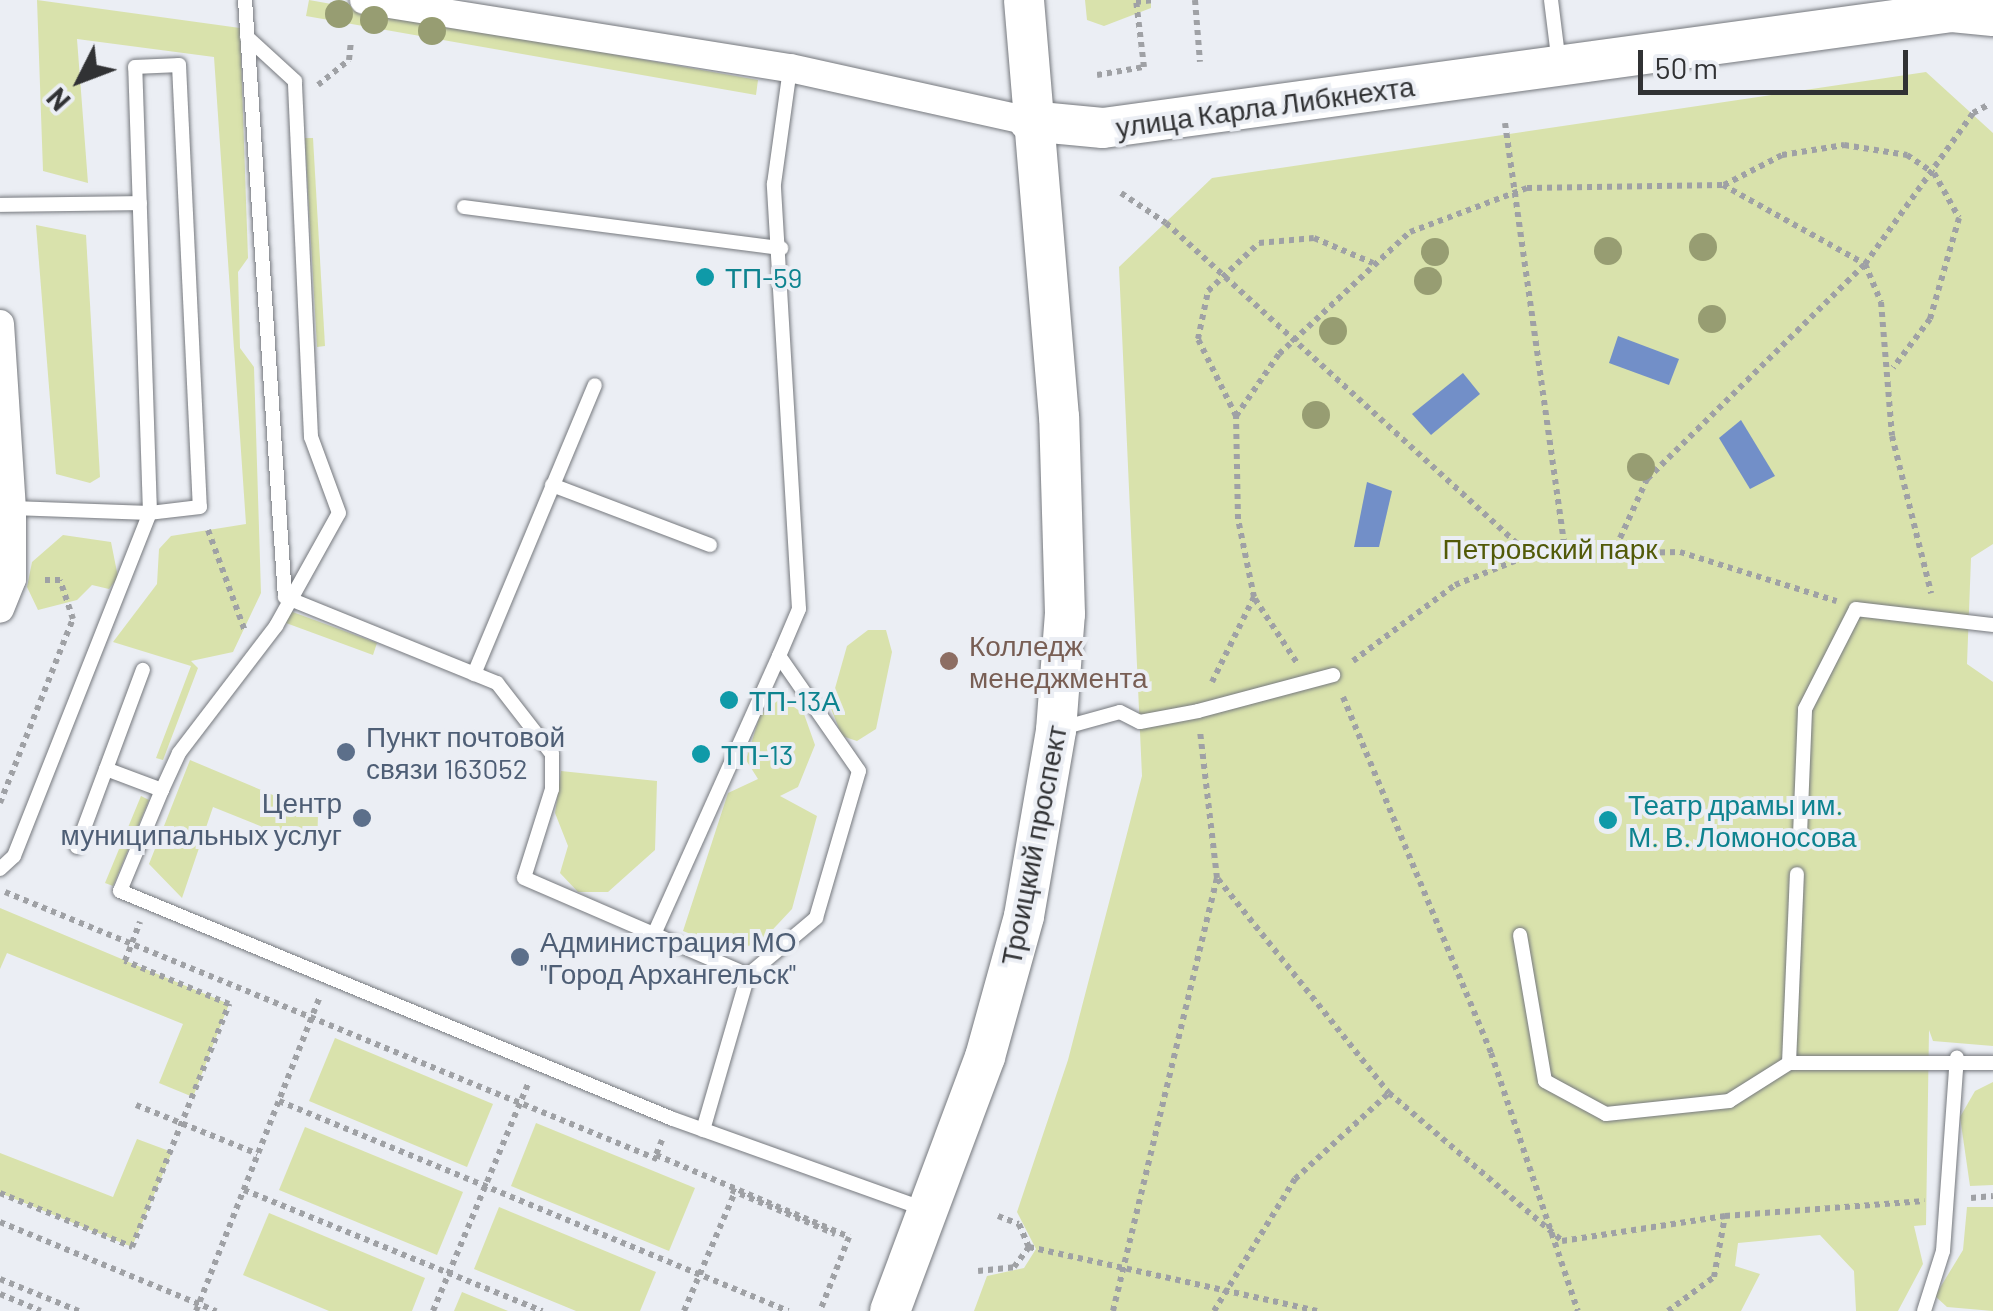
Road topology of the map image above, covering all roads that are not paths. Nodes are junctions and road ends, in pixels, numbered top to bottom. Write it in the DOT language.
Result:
graph roads {
  1 [pos="245,0"];
  2 [pos="364,0"];
  3 [pos="1024,0"];
  4 [pos="1551,0"];
  5 [pos="450,7"];
  6 [pos="1993,16"];
  7 [pos="247,36"];
  8 [pos="1559,65"];
  9 [pos="790,68"];
  10 [pos="1030,121"];
  11 [pos="140,202"];
  12 [pos="0,205"];
  13 [pos="464,207"];
  14 [pos="781,248"];
  15 [pos="0,324"];
  16 [pos="595,385"];
  17 [pos="552,485"];
  18 [pos="12,508"];
  19 [pos="150,513"];
  20 [pos="710,545"];
  21 [pos="285,597"];
  22 [pos="0,609"];
  23 [pos="1993,625"];
  24 [pos="779,656"];
  25 [pos="143,670"];
  26 [pos="474,674"];
  27 [pos="1334,675"];
  28 [pos="1056,730"];
  29 [pos="106,769"];
  30 [pos="162,790"];
  31 [pos="1800,836"];
  32 [pos="76,847"];
  33 [pos="0,869"];
  34 [pos="1797,874"];
  35 [pos="656,932"];
  36 [pos="1520,935"];
  37 [pos="748,976"];
  38 [pos="1957,1058"];
  39 [pos="1789,1063"];
  40 [pos="1993,1063"];
  41 [pos="702,1130"];
  42 [pos="929,1211"];
  43 [pos="890,1311"];
  44 [pos="1924,1311"];
  1 -- 7 [label="lane"];
  2 -- 5 [label="street, улица Карла Либкнехта"];
  3 -- 10 [label="main road, Троицкий проспект"];
  4 -- 8 [label="lane"];
  5 -- 9 [label="street, улица Карла Либкнехта"];
  6 -- 8 [label="main road, улица Карла Либкнехта"];
  7 -- 21 [label="lane"];
  7 -- 21 [label="lane"];
  8 -- 10 [label="main road, улица Карла Либкнехта"];
  9 -- 10 [label="street, улица Карла Либкнехта"];
  9 -- 14 [label="lane"];
  10 -- 28 [label="main road, Троицкий проспект"];
  11 -- 12 [label="lane"];
  11 -- 19 [label="lane"];
  11 -- 19 [label="lane"];
  13 -- 14 [label="lane"];
  14 -- 24 [label="lane"];
  15 -- 18 [label="street"];
  16 -- 17 [label="lane"];
  17 -- 20 [label="lane"];
  17 -- 26 [label="lane"];
  18 -- 19 [label="lane"];
  18 -- 22 [label="street"];
  19 -- 33 [label="lane"];
  21 -- 26 [label="lane"];
  21 -- 30 [label="lane"];
  23 -- 31 [label="lane"];
  24 -- 35 [label="lane"];
  24 -- 37 [label="lane"];
  25 -- 29 [label="lane"];
  26 -- 35 [label="lane"];
  27 -- 28 [label="lane"];
  28 -- 42 [label="main road, Троицкий проспект"];
  29 -- 30 [label="lane"];
  29 -- 32 [label="lane"];
  30 -- 41 [label="lane"];
  34 -- 39 [label="lane"];
  35 -- 37 [label="lane"];
  36 -- 39 [label="lane"];
  37 -- 41 [label="lane"];
  38 -- 39 [label="lane"];
  38 -- 40 [label="lane"];
  38 -- 44 [label="lane"];
  41 -- 42 [label="lane"];
  42 -- 43 [label="main road, Троицкий проспект"];
}
